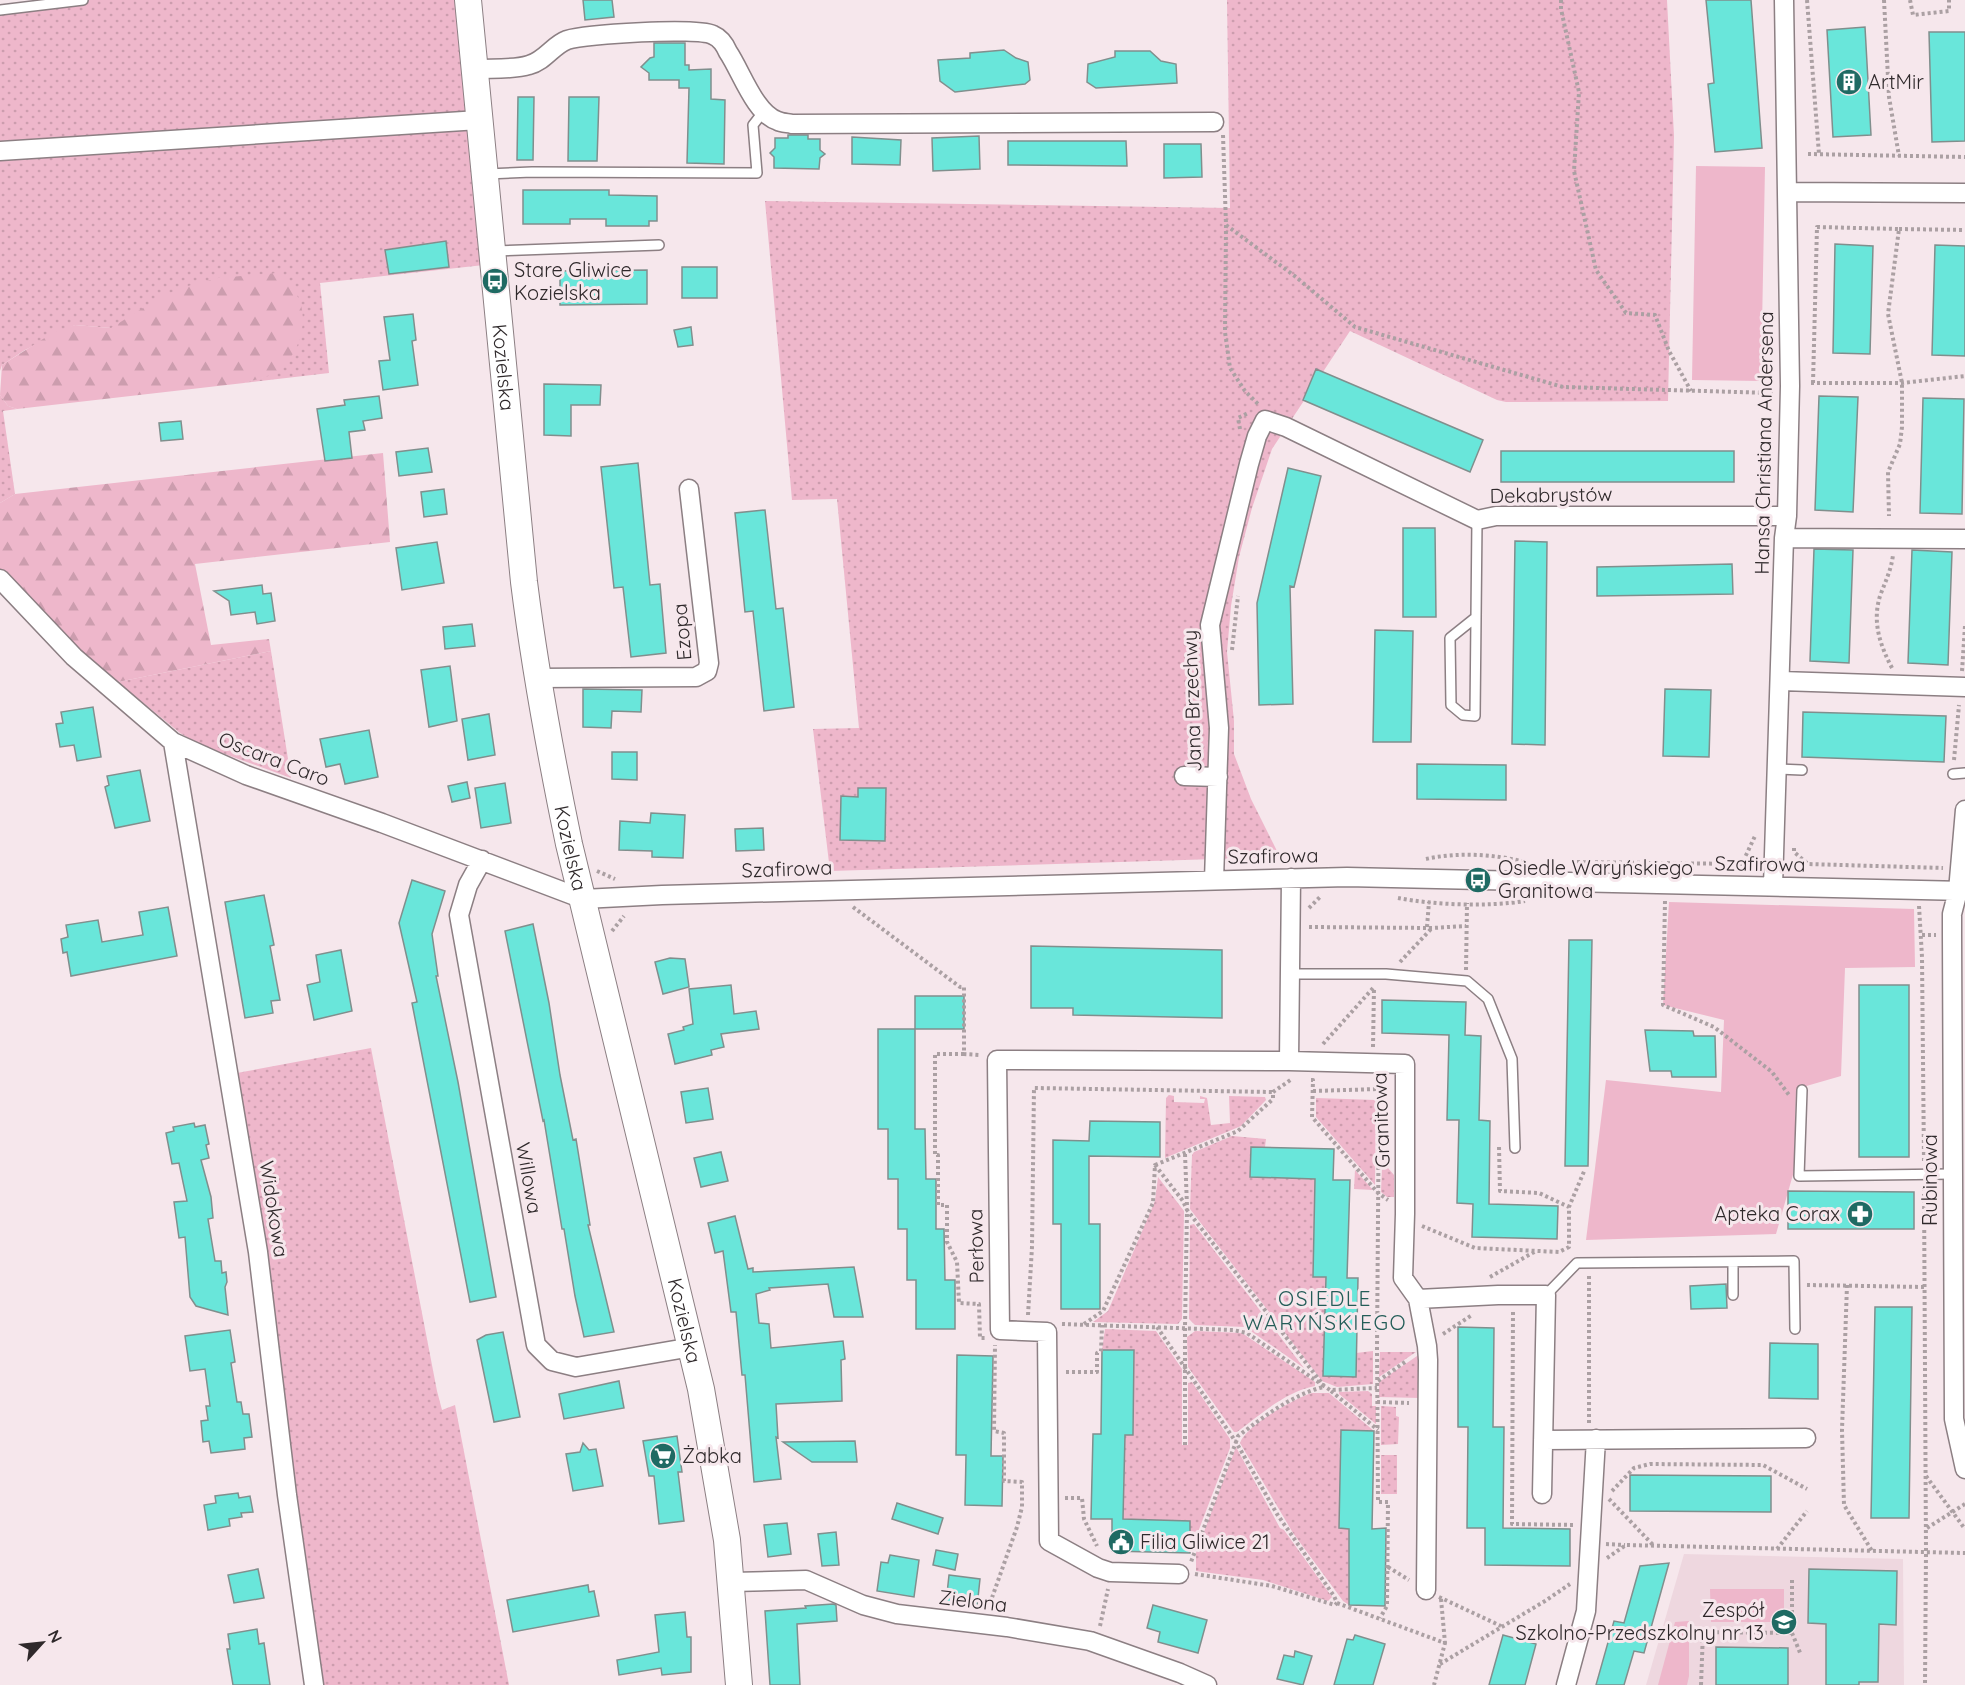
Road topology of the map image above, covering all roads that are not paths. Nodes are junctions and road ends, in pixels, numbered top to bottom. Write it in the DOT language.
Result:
graph roads {
  1 [pos="83,0"];
  2 [pos="468,0"];
  3 [pos="1784,0"];
  4 [pos="0,10"];
  5 [pos="475,69"];
  6 [pos="764,111"];
  7 [pos="479,120"];
  8 [pos="1214,122"];
  9 [pos="0,152"];
  10 [pos="485,175"];
  11 [pos="1788,192"];
  12 [pos="1965,193"];
  13 [pos="659,245"];
  14 [pos="492,251"];
  15 [pos="1265,420"];
  16 [pos="689,489"];
  17 [pos="1787,516"];
  18 [pos="1476,520"];
  19 [pos="1784,538"];
  20 [pos="1965,539"];
  21 [pos="0,579"];
  22 [pos="1475,618"];
  23 [pos="537,678"];
  24 [pos="1781,681"];
  25 [pos="1963,687"];
  26 [pos="173,742"];
  27 [pos="1778,769"];
  28 [pos="1802,770"];
  29 [pos="1965,773"];
  30 [pos="1953,774"];
  31 [pos="1184,776"];
  32 [pos="1218,777"];
  33 [pos="1965,810"];
  34 [pos="482,860"];
  35 [pos="1291,878"];
  36 [pos="1214,880"];
  37 [pos="1773,886"];
  38 [pos="1962,891"];
  39 [pos="583,899"];
  40 [pos="1288,974"];
  41 [pos="1289,1060"];
  42 [pos="1802,1090"];
  43 [pos="1515,1148"];
  44 [pos="1952,1174"];
  45 [pos="1733,1262"];
  46 [pos="1546,1295"];
  47 [pos="1733,1295"];
  48 [pos="1418,1299"];
  49 [pos="1795,1329"];
  50 [pos="692,1347"];
  51 [pos="1592,1433"];
  52 [pos="1806,1438"];
  53 [pos="1543,1440"];
  54 [pos="1965,1468"];
  55 [pos="1542,1494"];
  56 [pos="1188,1571"];
  57 [pos="732,1582"];
  58 [pos="1433,1594"];
  59 [pos="1204,1684"];
  60 [pos="314,1685"];
  61 [pos="739,1685"];
  62 [pos="1566,1685"];
  1 -- 4 [label="lane"];
  2 -- 5 [label="street, Kozielska"];
  3 -- 11 [label="street, Hansa Christiana Andersena"];
  5 -- 6 [label="street"];
  5 -- 7 [label="street, Kozielska"];
  6 -- 8 [label="street"];
  6 -- 10 [label="lane"];
  7 -- 9 [label="street"];
  7 -- 10 [label="street, Kozielska"];
  10 -- 14 [label="street, Kozielska"];
  11 -- 12 [label="street"];
  11 -- 17 [label="street, Hansa Christiana Andersena"];
  13 -- 14 [label="lane"];
  14 -- 23 [label="street, Kozielska"];
  15 -- 18 [label="street, Dekabrystów"];
  15 -- 32 [label="street, Jana Brzechwy"];
  16 -- 23 [label="street, Ezopa"];
  17 -- 18 [label="street, Dekabrystów"];
  17 -- 19 [label="street, Hansa Christiana Andersena"];
  18 -- 22 [label="lane"];
  19 -- 20 [label="street"];
  19 -- 24 [label="street, Hansa Christiana Andersena"];
  21 -- 26 [label="street, Oscara Caro"];
  22 -- 22 [label="lane"];
  23 -- 39 [label="street, Kozielska"];
  24 -- 25 [label="street"];
  24 -- 27 [label="street, Hansa Christiana Andersena"];
  26 -- 34 [label="street, Oscara Caro"];
  26 -- 60 [label="street, Widokowa"];
  27 -- 28 [label="lane"];
  27 -- 37 [label="street, Hansa Christiana Andersena"];
  29 -- 30 [label="lane"];
  31 -- 32 [label="street"];
  32 -- 36 [label="street, Jana Brzechwy"];
  33 -- 38 [label="street, Rubinowa"];
  34 -- 39 [label="street, Oscara Caro"];
  34 -- 50 [label="street, Willowa"];
  35 -- 36 [label="street, Szafirowa"];
  35 -- 37 [label="street, Szafirowa"];
  35 -- 40 [label="street"];
  36 -- 39 [label="street, Szafirowa"];
  37 -- 38 [label="street, Szafirowa"];
  38 -- 44 [label="street, Rubinowa"];
  39 -- 50 [label="street, Kozielska"];
  40 -- 41 [label="street"];
  40 -- 43 [label="lane"];
  41 -- 48 [label="street, Granitowa"];
  41 -- 56 [label="street, Perłowa"];
  42 -- 44 [label="lane"];
  44 -- 54 [label="street, Rubinowa"];
  45 -- 46 [label="lane"];
  45 -- 47 [label="lane"];
  45 -- 49 [label="lane"];
  46 -- 48 [label="street"];
  46 -- 53 [label="street"];
  48 -- 58 [label="street, Granitowa"];
  50 -- 57 [label="street, Kozielska"];
  51 -- 52 [label="street"];
  51 -- 53 [label="street"];
  51 -- 62 [label="street"];
  53 -- 55 [label="street"];
  57 -- 59 [label="street, Zielona"];
  57 -- 61 [label="street, Kozielska"];
}
